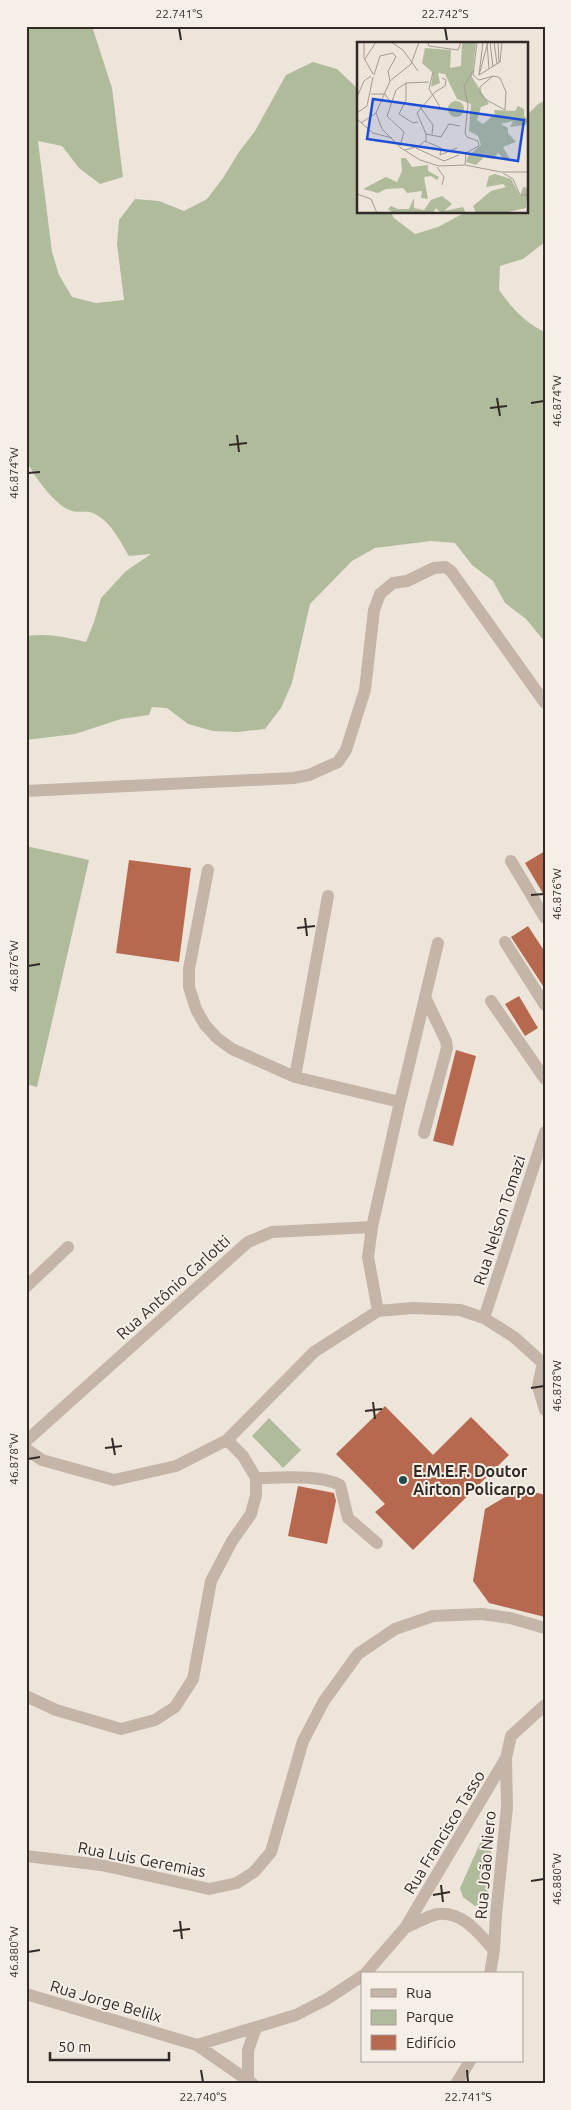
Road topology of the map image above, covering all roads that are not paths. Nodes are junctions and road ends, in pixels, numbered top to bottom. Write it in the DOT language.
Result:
graph roads {
  1 [pos="545,704"];
  2 [pos="26,791"];
  3 [pos="510,861"];
  4 [pos="208,870"];
  5 [pos="328,896"];
  6 [pos="545,918"];
  7 [pos="505,942"];
  8 [pos="438,943"];
  9 [pos="425,997"];
  10 [pos="491,1002"];
  11 [pos="545,1005"];
  12 [pos="295,1077"];
  13 [pos="545,1079"];
  14 [pos="400,1102"];
  15 [pos="545,1132"];
  16 [pos="424,1133"];
  17 [pos="372,1227"];
  18 [pos="68,1247"];
  19 [pos="26,1287"];
  20 [pos="378,1311"];
  21 [pos="484,1318"];
  22 [pos="544,1364"];
  23 [pos="545,1410"];
  24 [pos="227,1440"];
  25 [pos="26,1441"];
  26 [pos="26,1449"];
  27 [pos="256,1478"];
  28 [pos="377,1543"];
  29 [pos="545,1628"];
  30 [pos="26,1696"];
  31 [pos="545,1705"];
  32 [pos="506,1758"];
  33 [pos="28,1858"];
  34 [pos="405,1928"];
  35 [pos="494,1950"];
  36 [pos="367,1972"];
  37 [pos="490,1972"];
  38 [pos="361,1977"];
  39 [pos="26,1994"];
  40 [pos="256,2028"];
  41 [pos="197,2045"];
  42 [pos="469,2062"];
  43 [pos="251,2082"];
  44 [pos="456,2084"];
  1 -- 2 [label="street"];
  3 -- 6 [label="street"];
  4 -- 12 [label="street"];
  5 -- 12 [label="street"];
  7 -- 11 [label="street"];
  8 -- 9 [label="street"];
  9 -- 14 [label="street"];
  9 -- 16 [label="street"];
  10 -- 13 [label="street"];
  12 -- 14 [label="street"];
  14 -- 17 [label="street"];
  15 -- 21 [label="street, Rua Nelson Tomazi"];
  17 -- 20 [label="street"];
  17 -- 25 [label="street, Rua Antônio Carlotti"];
  18 -- 19 [label="street"];
  20 -- 21 [label="street"];
  20 -- 24 [label="street"];
  21 -- 22 [label="street"];
  22 -- 23 [label="street"];
  24 -- 26 [label="street"];
  24 -- 27 [label="street"];
  27 -- 28 [label="street"];
  27 -- 30 [label="street"];
  29 -- 33 [label="street, Rua Luis Geremias"];
  31 -- 32 [label="street, Rua Francisco Tasso"];
  32 -- 34 [label="street, Rua Francisco Tasso"];
  32 -- 35 [label="street, Rua João Niero"];
  34 -- 35 [label="street"];
  34 -- 36 [label="street, Rua Francisco Tasso"];
  35 -- 37 [label="street, Rua João Niero"];
  38 -- 40 [label="street"];
  39 -- 41 [label="street, Rua Jorge Belilx"];
  40 -- 41 [label="street"];
  40 -- 43 [label="street"];
  41 -- 43 [label="street, Rua Jorge Belilx"];
  42 -- 44 [label="street"];
}
